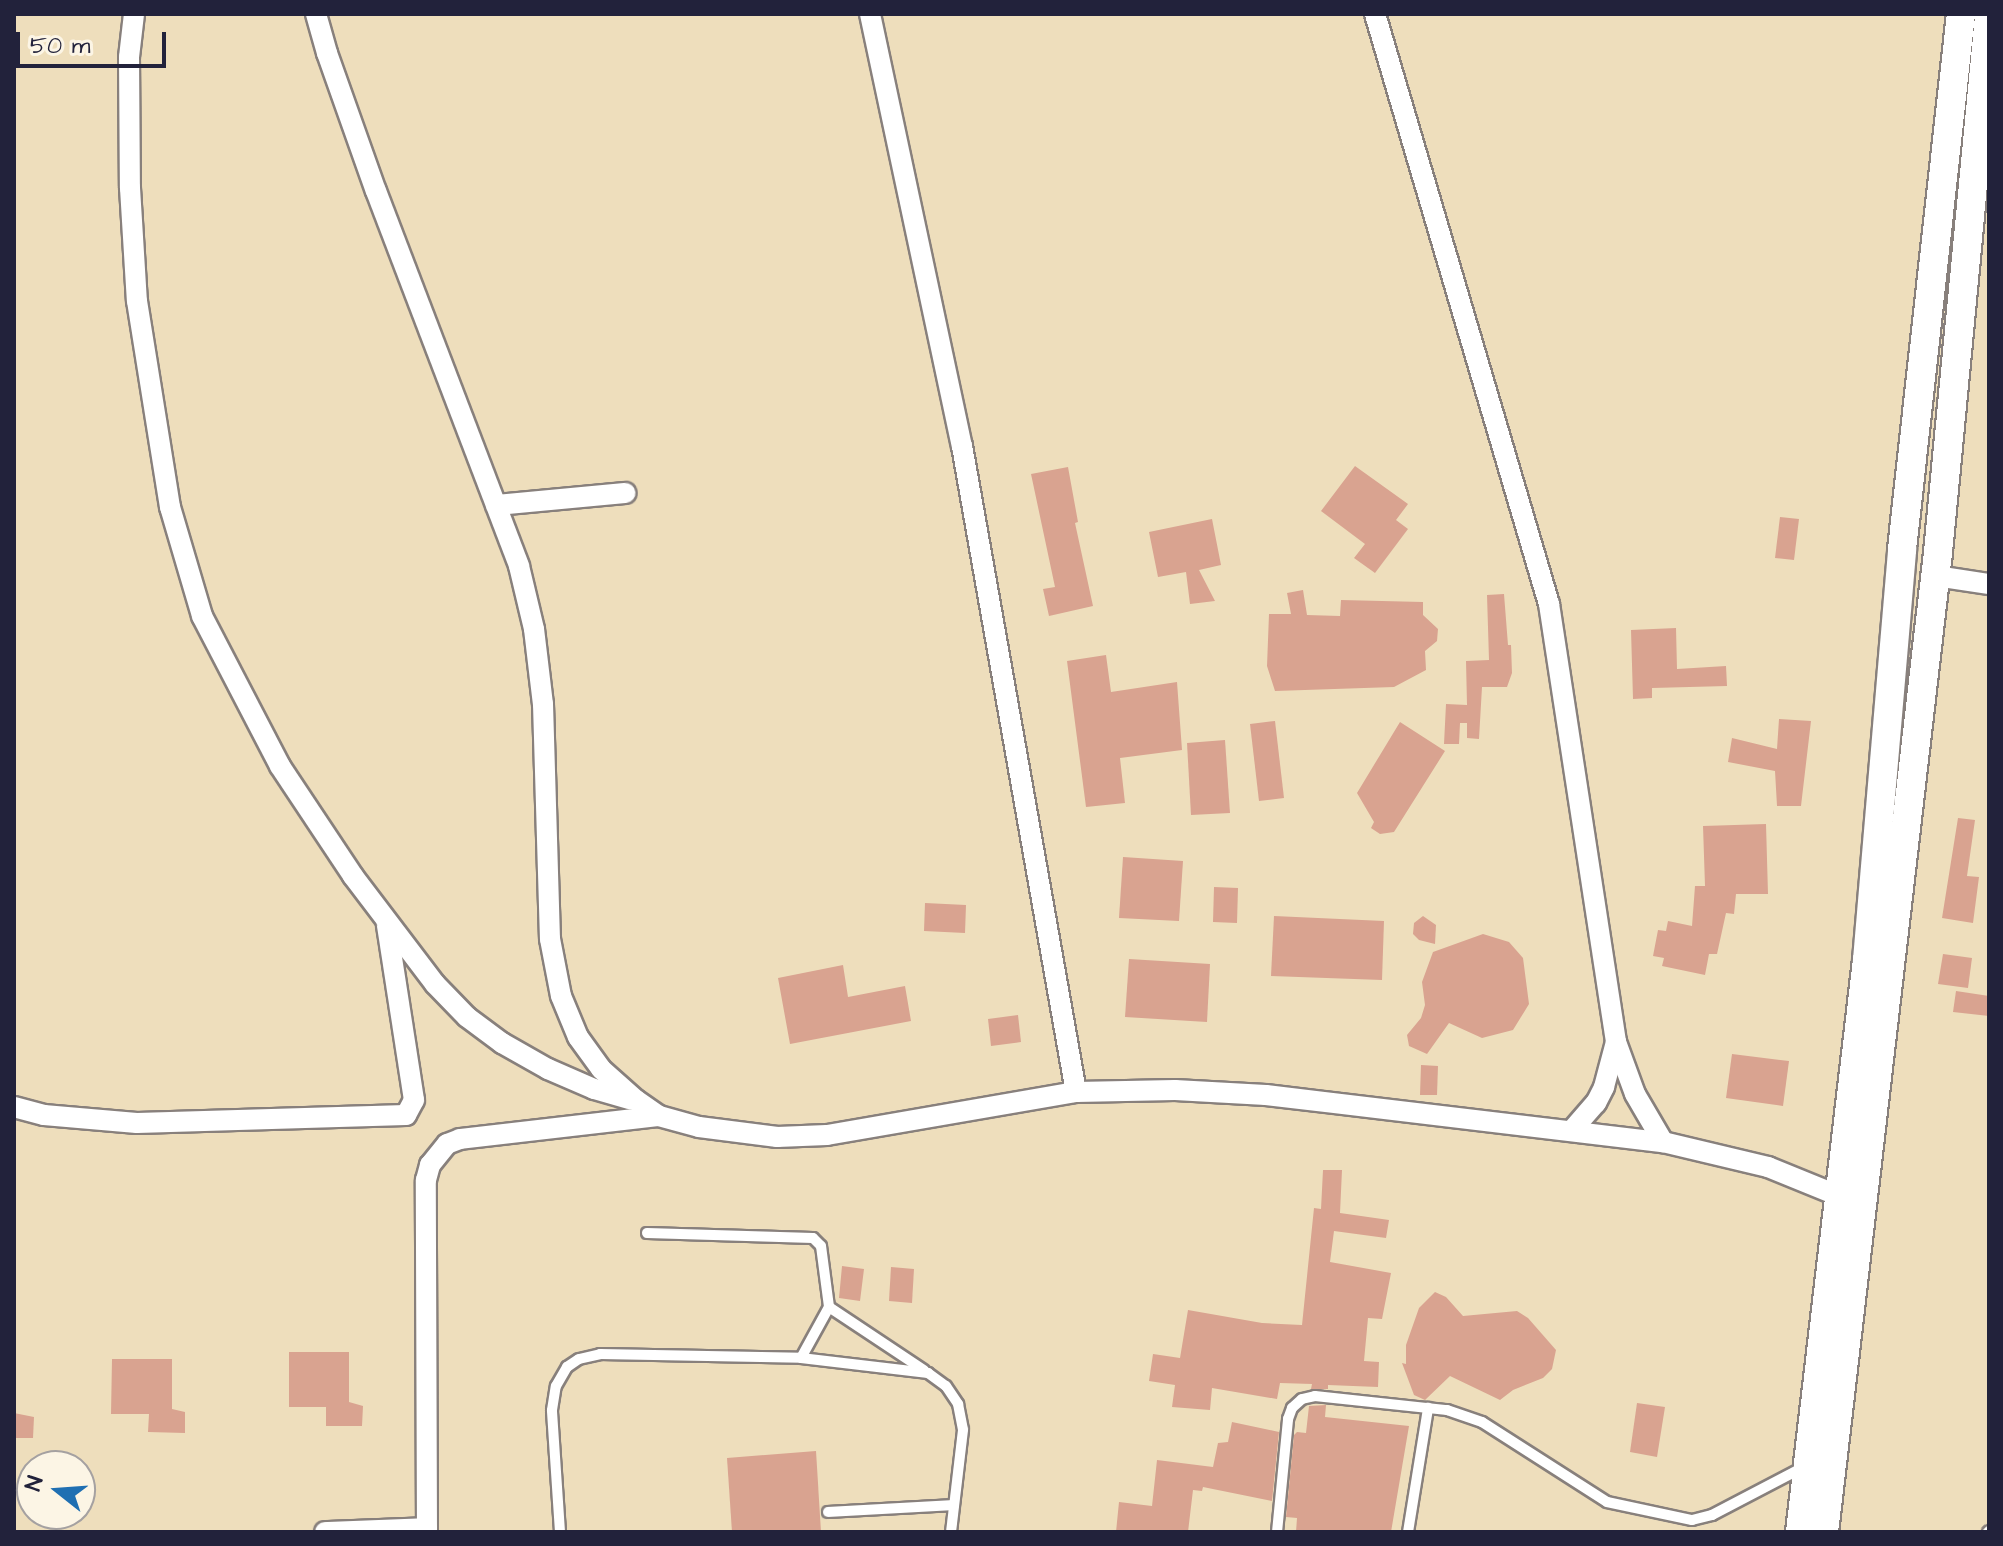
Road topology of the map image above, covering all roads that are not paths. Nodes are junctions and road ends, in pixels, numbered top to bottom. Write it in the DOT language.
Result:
graph roads {
  1 [pos="134,14"];
  2 [pos="316,14"];
  3 [pos="870,14"];
  4 [pos="1375,14"];
  5 [pos="1961,14"];
  6 [pos="1989,16"];
  7 [pos="1975,78"];
  8 [pos="625,493"];
  9 [pos="496,505"];
  10 [pos="1936,576"];
  11 [pos="1989,584"];
  12 [pos="386,921"];
  13 [pos="1616,1042"];
  14 [pos="1076,1092"];
  15 [pos="636,1100"];
  16 [pos="14,1107"];
  17 [pos="659,1116"];
  18 [pos="1573,1129"];
  19 [pos="1663,1142"];
  20 [pos="1839,1196"];
  21 [pos="647,1233"];
  22 [pos="829,1307"];
  23 [pos="801,1358"];
  24 [pos="928,1373"];
  25 [pos="1428,1408"];
  26 [pos="1819,1466"];
  27 [pos="954,1505"];
  28 [pos="828,1512"];
  29 [pos="427,1530"];
  30 [pos="325,1532"];
  31 [pos="560,1532"];
  32 [pos="951,1532"];
  33 [pos="1277,1532"];
  34 [pos="1408,1532"];
  35 [pos="1800,1532"];
  36 [pos="1824,1532"];
  1 -- 12 [label="street"];
  2 -- 9 [label="street"];
  3 -- 14 [label="street"];
  4 -- 13 [label="street"];
  5 -- 7 [label="main road"];
  6 -- 7 [label="main road"];
  7 -- 10 [label="main road"];
  7 -- 20 [label="main road"];
  8 -- 9 [label="street"];
  9 -- 15 [label="street"];
  10 -- 11 [label="street"];
  10 -- 26 [label="main road"];
  12 -- 15 [label="street"];
  12 -- 16 [label="street"];
  13 -- 18 [label="street"];
  13 -- 19 [label="street"];
  14 -- 17 [label="street"];
  14 -- 18 [label="street"];
  15 -- 17 [label="street"];
  17 -- 29 [label="street"];
  18 -- 19 [label="street"];
  19 -- 20 [label="street"];
  20 -- 26 [label="main road"];
  21 -- 22 [label="lane"];
  22 -- 23 [label="lane"];
  22 -- 24 [label="lane"];
  23 -- 24 [label="lane"];
  23 -- 31 [label="lane"];
  24 -- 27 [label="lane"];
  25 -- 26 [label="lane"];
  25 -- 33 [label="lane"];
  25 -- 34 [label="lane"];
  26 -- 35 [label="main road"];
  26 -- 36 [label="main road"];
  27 -- 28 [label="lane"];
  27 -- 32 [label="lane"];
  29 -- 30 [label="street"];
}
